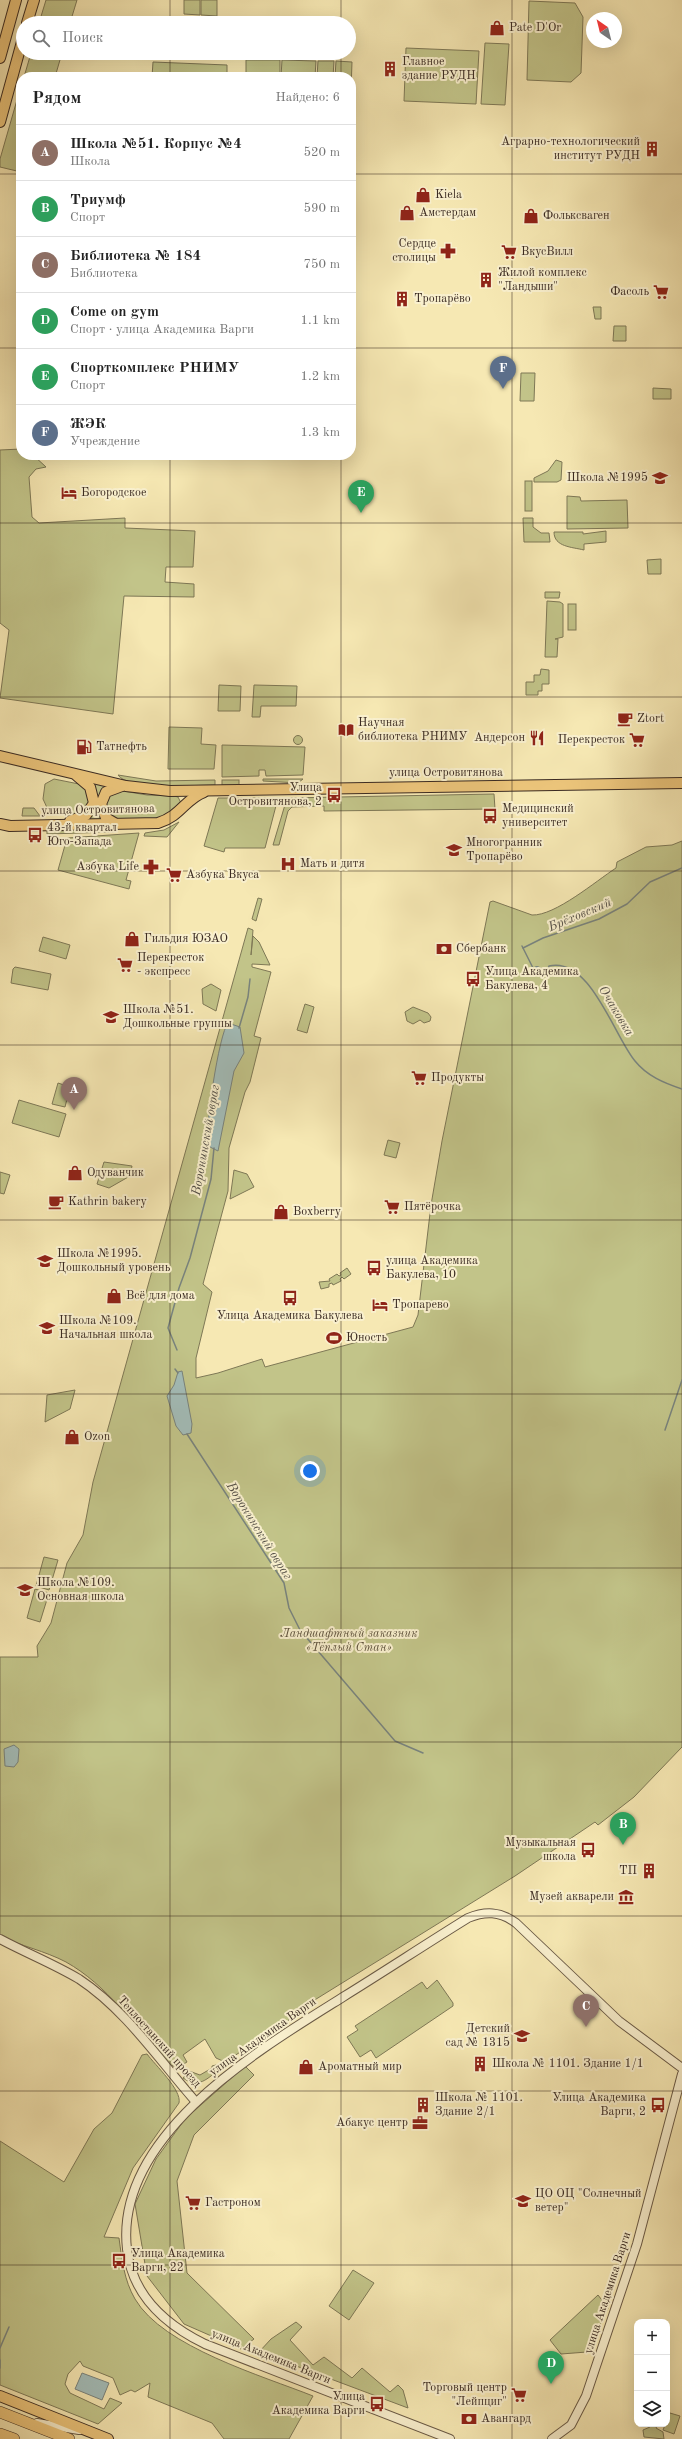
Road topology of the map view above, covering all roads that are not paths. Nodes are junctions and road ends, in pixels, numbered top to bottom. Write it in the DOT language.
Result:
graph roads {
  1 [pos="16,0"];
  2 [pos="34,0"];
  3 [pos="29,16"];
  4 [pos="0,58"];
  5 [pos="17,60"];
  6 [pos="0,122"];
  7 [pos="0,756"];
  8 [pos="74,774"];
  9 [pos="682,783"];
  10 [pos="126,786"];
  11 [pos="210,790"];
  12 [pos="170,791"];
  13 [pos="173,817"];
  14 [pos="58,824"];
  15 [pos="116,824"];
  16 [pos="3,826"];
  17 [pos="0,1939"];
  18 [pos="682,2068"];
  19 [pos="682,2074"];
  20 [pos="196,2102"];
  21 [pos="0,2396"];
  22 [pos="0,2412"];
  23 [pos="20,2419"];
  24 [pos="574,2419"];
  25 [pos="93,2433"];
  26 [pos="0,2434"];
  27 [pos="14,2439"];
  28 [pos="69,2439"];
  29 [pos="108,2439"];
  30 [pos="450,2439"];
  31 [pos="552,2439"];
  32 [pos="562,2439"];
  1 -- 4 [label="main road"];
  2 -- 3 [label="main road"];
  5 -- 6 [label="main road"];
  7 -- 8 [label="main road, улица Островитянова"];
  8 -- 10 [label="main road, улица Островитянова"];
  8 -- 14 [label="main road"];
  9 -- 11 [label="main road, улица Островитянова"];
  10 -- 12 [label="main road, улица Островитянова"];
  10 -- 15 [label="main road"];
  11 -- 12 [label="main road, улица Островитянова"];
  11 -- 13 [label="main road, улица Островитянова"];
  12 -- 13 [label="main road"];
  13 -- 15 [label="main road, улица Островитянова"];
  14 -- 15 [label="main road, улица Островитянова"];
  14 -- 16 [label="main road, улица Островитянова"];
  17 -- 20 [label="street, Теплостанский проезд"];
  18 -- 20 [label="street, улица Академика Варги"];
  19 -- 24 [label="street, улица Академика Варги"];
  20 -- 30 [label="street, улица Академика Варги"];
  21 -- 25 [label="main road"];
  22 -- 23 [label="highway"];
  23 -- 25 [label="street"];
  23 -- 28 [label="highway"];
  24 -- 31 [label="street, улица Академика Варги"];
  24 -- 32 [label="street"];
  25 -- 29 [label="main road"];
  26 -- 27 [label="highway"];
}
